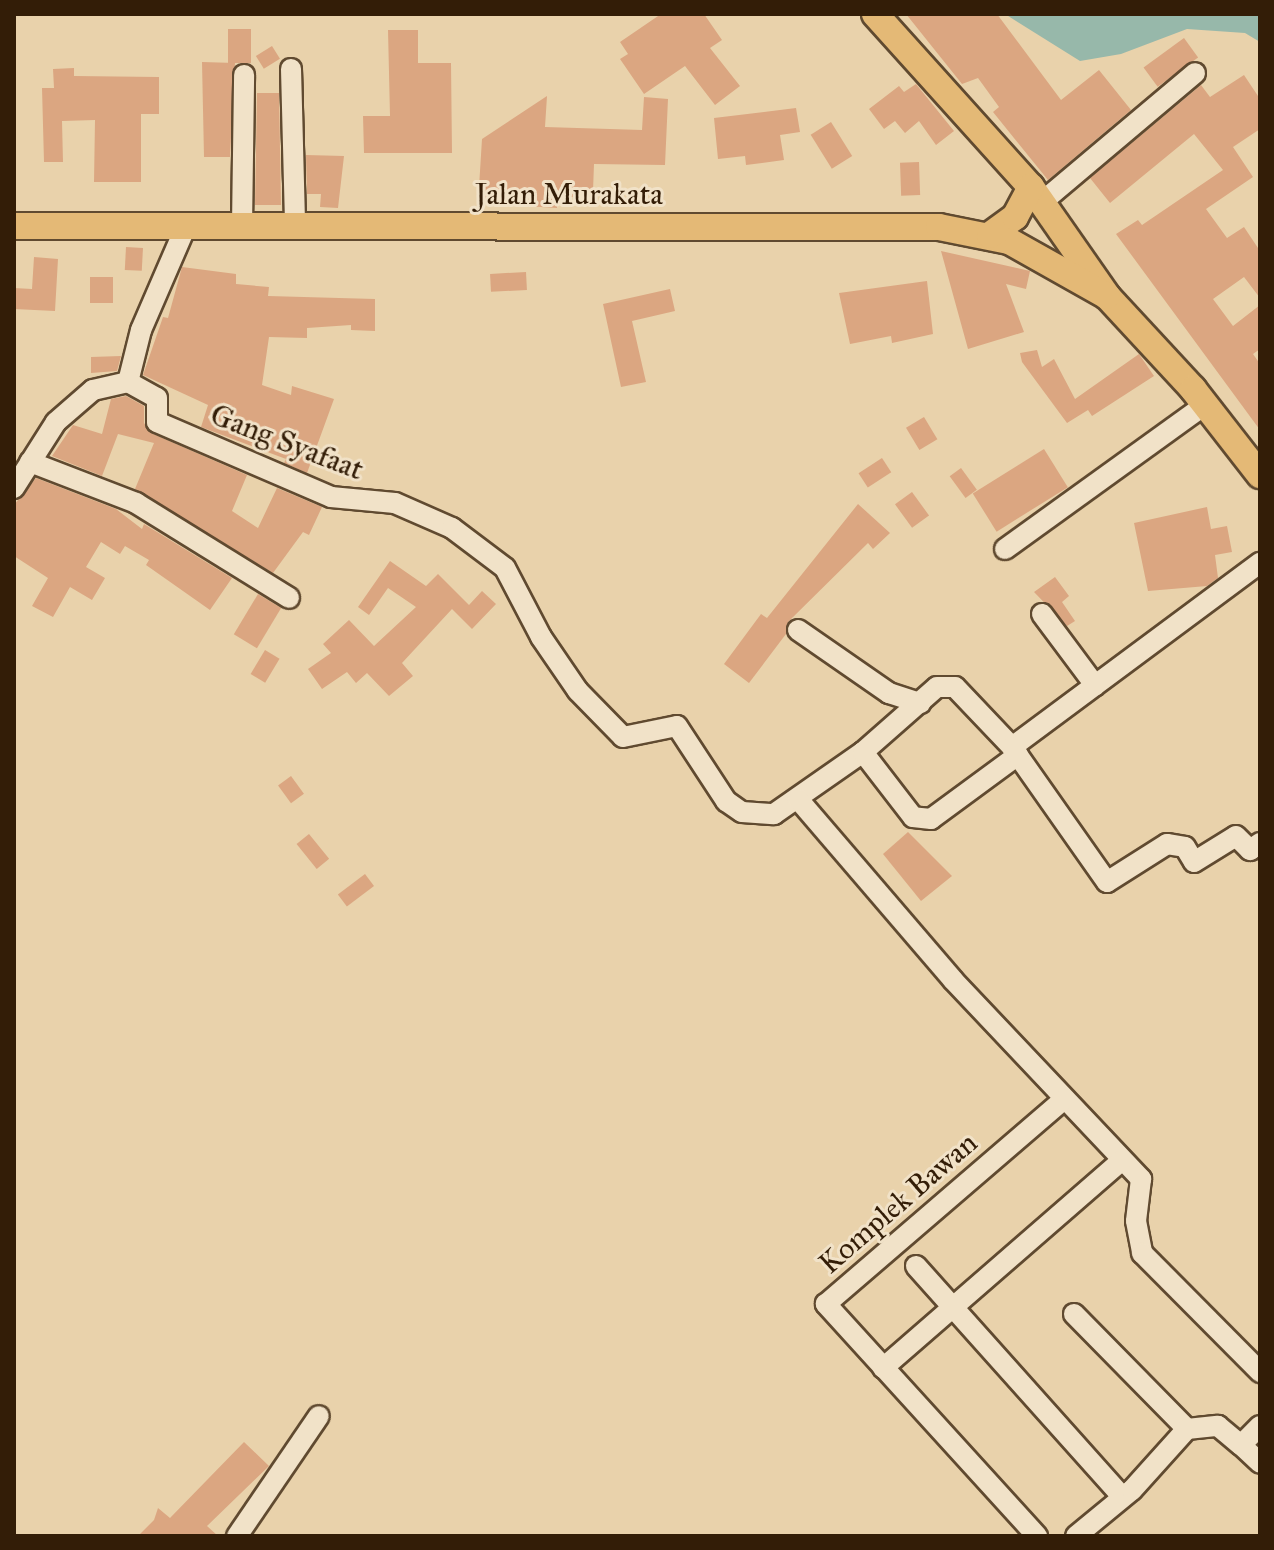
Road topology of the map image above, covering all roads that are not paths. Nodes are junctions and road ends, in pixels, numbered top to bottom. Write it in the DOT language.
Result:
graph roads {
  1 [pos="875,14"];
  2 [pos="291,69"];
  3 [pos="1195,73"];
  4 [pos="244,75"];
  5 [pos="1037,194"];
  6 [pos="14,226"];
  7 [pos="186,226"];
  8 [pos="242,226"];
  9 [pos="295,226"];
  10 [pos="990,235"];
  11 [pos="1107,296"];
  12 [pos="128,382"];
  13 [pos="1205,405"];
  14 [pos="30,462"];
  15 [pos="1257,466"];
  16 [pos="14,488"];
  17 [pos="1005,549"];
  18 [pos="1260,563"];
  19 [pos="289,598"];
  20 [pos="1042,614"];
  21 [pos="798,630"];
  22 [pos="1095,685"];
  23 [pos="920,703"];
  24 [pos="1015,751"];
  25 [pos="863,752"];
  26 [pos="798,799"];
  27 [pos="1260,843"];
  28 [pos="1064,1099"];
  29 [pos="1122,1160"];
  30 [pos="916,1266"];
  31 [pos="952,1306"];
  32 [pos="1074,1314"];
  33 [pos="883,1368"];
  34 [pos="1260,1372"];
  35 [pos="319,1416"];
  36 [pos="1260,1426"];
  37 [pos="1187,1429"];
  38 [pos="1241,1445"];
  39 [pos="1260,1463"];
  40 [pos="1122,1496"];
  41 [pos="237,1536"];
  42 [pos="1037,1536"];
  43 [pos="1076,1536"];
  1 -- 5 [label="main road"];
  2 -- 9 [label="street"];
  3 -- 5 [label="street"];
  4 -- 8 [label="street"];
  5 -- 10 [label="main road"];
  5 -- 11 [label="main road"];
  6 -- 7 [label="main road, Jalan Murakata"];
  7 -- 8 [label="main road, Jalan Murakata"];
  7 -- 12 [label="street"];
  8 -- 9 [label="main road, Jalan Murakata"];
  9 -- 10 [label="main road, Jalan Murakata"];
  10 -- 11 [label="main road, Jalan Murakata"];
  11 -- 13 [label="main road"];
  12 -- 14 [label="street"];
  12 -- 26 [label="street, Gang Syafaat"];
  13 -- 15 [label="main road"];
  13 -- 17 [label="street"];
  14 -- 16 [label="street"];
  14 -- 19 [label="street"];
  18 -- 22 [label="street"];
  20 -- 22 [label="street"];
  21 -- 23 [label="street"];
  22 -- 24 [label="street"];
  23 -- 24 [label="street"];
  23 -- 25 [label="street"];
  24 -- 25 [label="street"];
  24 -- 27 [label="street"];
  25 -- 26 [label="street"];
  26 -- 28 [label="street"];
  28 -- 29 [label="street"];
  28 -- 33 [label="street, Komplek Bawan"];
  29 -- 31 [label="street"];
  29 -- 34 [label="street"];
  30 -- 31 [label="street, Komplek Bawan"];
  31 -- 33 [label="street"];
  31 -- 40 [label="street, Komplek Bawan"];
  32 -- 37 [label="street"];
  33 -- 42 [label="street, Komplek Bawan"];
  35 -- 41 [label="street"];
  36 -- 38 [label="street"];
  37 -- 38 [label="street"];
  37 -- 40 [label="street"];
  38 -- 39 [label="street"];
  40 -- 43 [label="street"];
}
